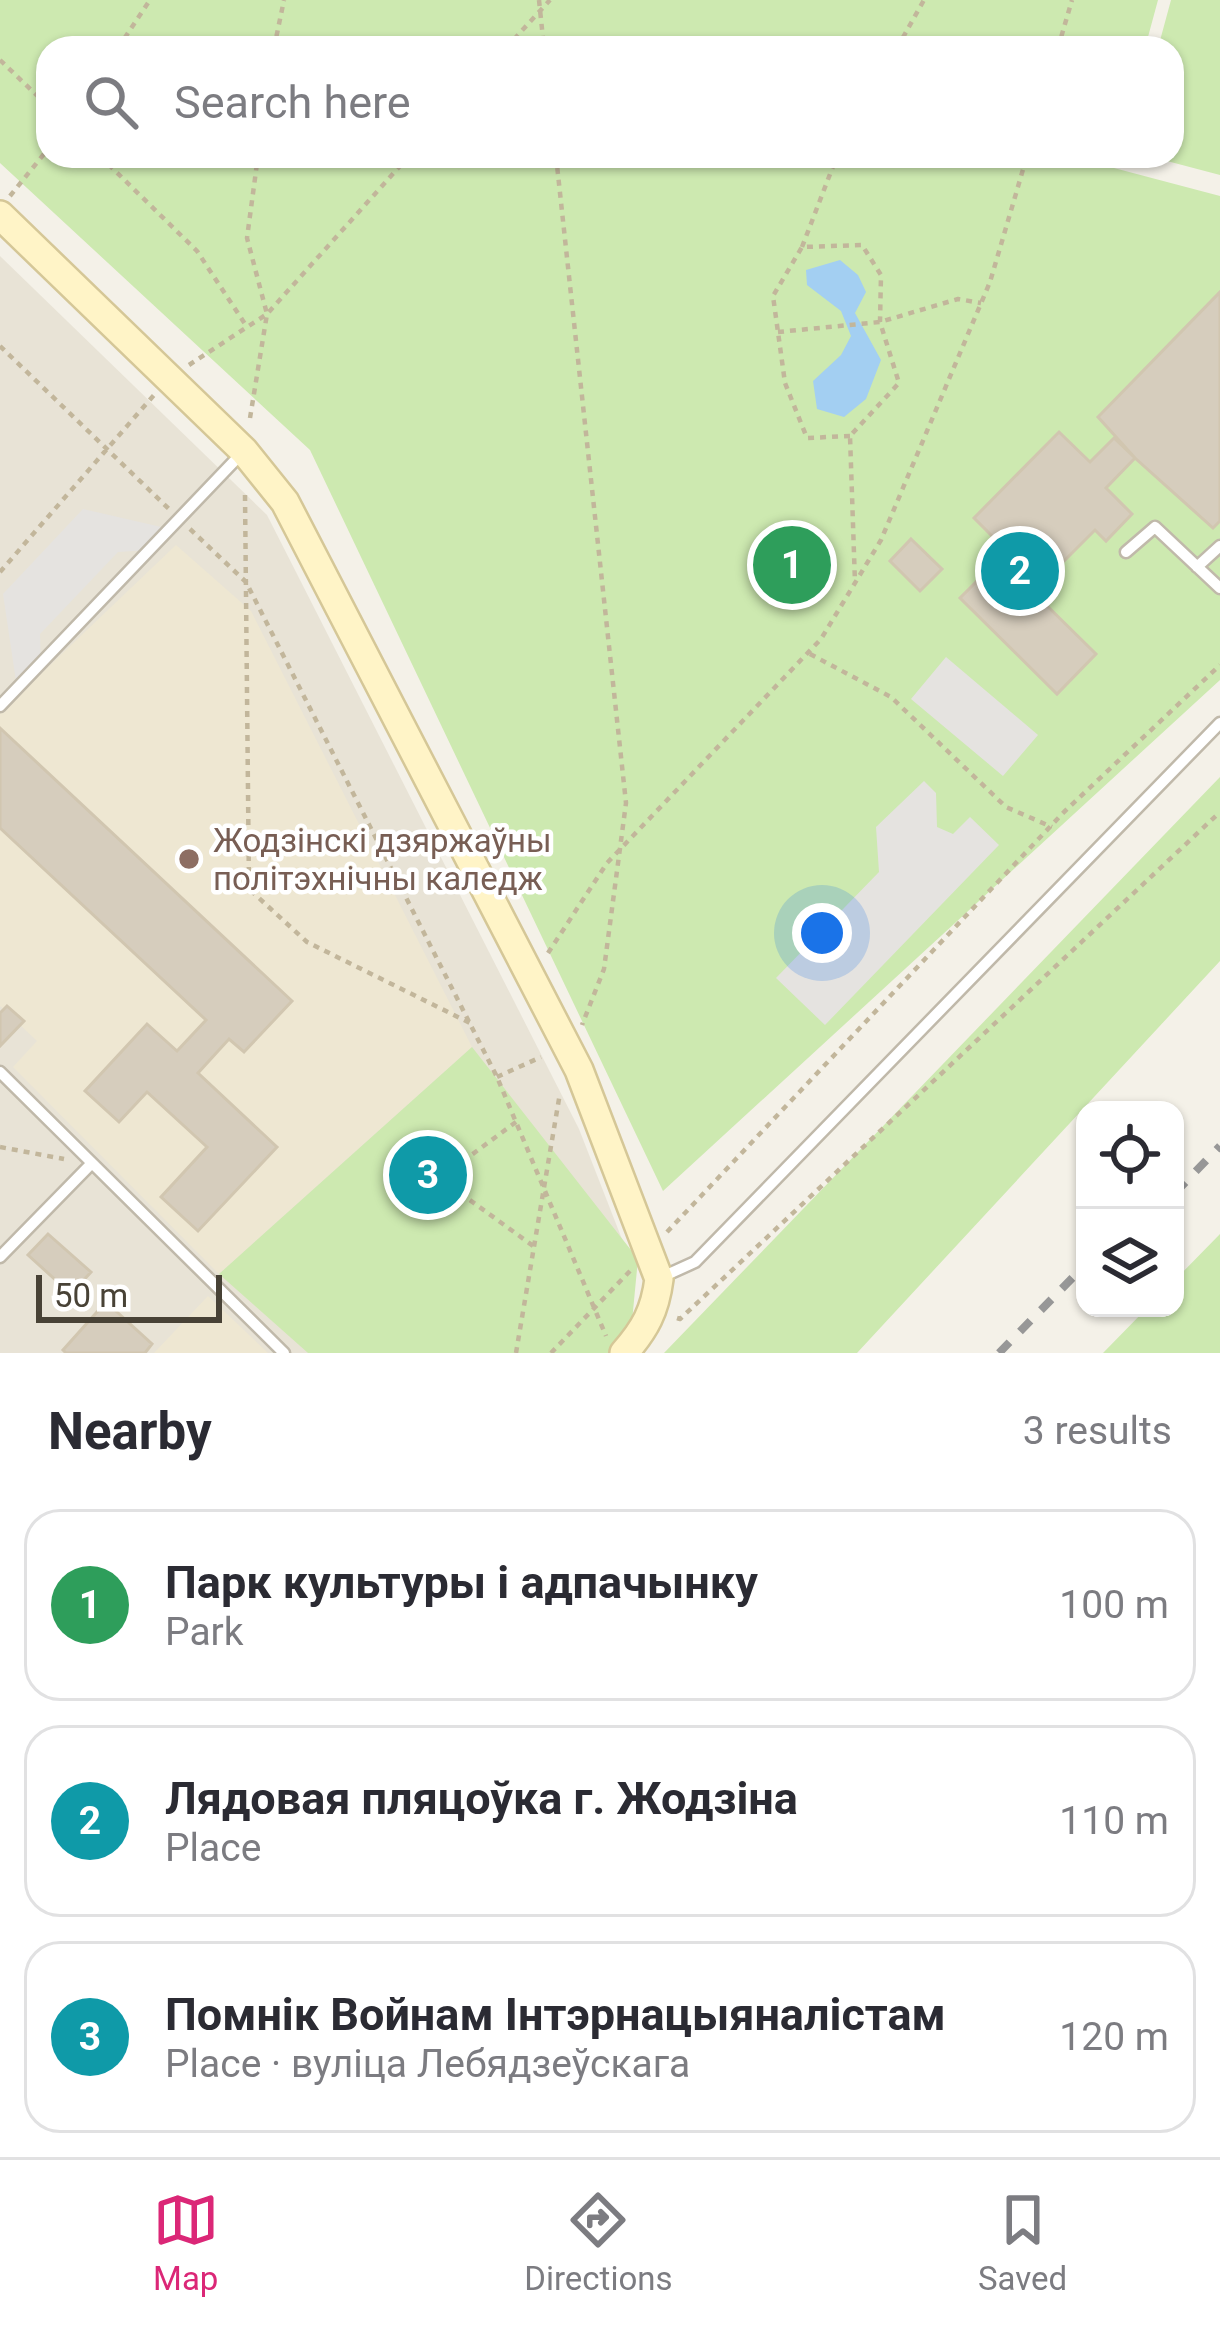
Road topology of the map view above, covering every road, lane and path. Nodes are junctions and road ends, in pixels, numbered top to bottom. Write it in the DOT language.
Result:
graph roads {
  1 [pos="150,0"];
  2 [pos="284,0"];
  3 [pos="539,0"];
  4 [pos="550,0"];
  5 [pos="924,0"];
  6 [pos="1072,0"];
  7 [pos="540,11"];
  8 [pos="126,36"];
  9 [pos="276,36"];
  10 [pos="517,36"];
  11 [pos="543,36"];
  12 [pos="904,36"];
  13 [pos="1062,36"];
  14 [pos="0,60"];
  15 [pos="36,94"];
  16 [pos="36,164"];
  17 [pos="112,168"];
  18 [pos="256,168"];
  19 [pos="398,168"];
  20 [pos="557,168"];
  21 [pos="832,168"];
  22 [pos="1023,168"];
  23 [pos="0,212"];
  24 [pos="802,247"];
  25 [pos="982,304"];
  26 [pos="267,314"];
  27 [pos="880,322"];
  28 [pos="247,327"];
  29 [pos="778,332"];
  30 [pos="0,346"];
  31 [pos="168,378"];
  32 [pos="850,436"];
  33 [pos="107,449"];
  34 [pos="244,451"];
  35 [pos="245,495"];
  36 [pos="179,519"];
  37 [pos="1220,546"];
  38 [pos="1126,552"];
  39 [pos="1197,567"];
  40 [pos="0,572"];
  41 [pos="246,582"];
  42 [pos="855,583"];
  43 [pos="1220,588"];
  44 [pos="808,653"];
  45 [pos="1220,665"];
  46 [pos="0,706"];
  47 [pos="1220,723"];
  48 [pos="1220,812"];
  49 [pos="1052,826"];
  50 [pos="620,850"];
  51 [pos="532,978"];
  52 [pos="470,1023"];
  53 [pos="569,1068"];
  54 [pos="0,1072"];
  55 [pos="497,1077"];
  56 [pos="516,1122"];
  57 [pos="0,1147"];
  58 [pos="92,1163"];
  59 [pos="546,1194"];
  60 [pos="536,1248"];
  61 [pos="650,1250"];
  62 [pos="0,1257"];
  63 [pos="657,1293"];
  64 [pos="595,1309"];
  65 [pos="615,1346"];
  66 [pos="284,1353"];
  67 [pos="517,1353"];
  68 [pos="551,1353"];
  1 -- 8 [label="path"];
  2 -- 9 [label="path"];
  3 -- 7 [label="path"];
  4 -- 7 [label="path"];
  5 -- 12 [label="path"];
  6 -- 13 [label="path"];
  7 -- 10 [label="path"];
  7 -- 11 [label="path"];
  14 -- 15 [label="path"];
  16 -- 23 [label="path"];
  17 -- 28 [label="path"];
  18 -- 26 [label="path"];
  19 -- 26 [label="path"];
  20 -- 50 [label="path"];
  21 -- 24 [label="path"];
  22 -- 25 [label="path"];
  23 -- 31 [label="main road"];
  24 -- 27 [label="path"];
  24 -- 29 [label="path"];
  25 -- 27 [label="path"];
  25 -- 42 [label="path"];
  26 -- 28 [label="path"];
  26 -- 34 [label="path"];
  27 -- 29 [label="path"];
  27 -- 32 [label="path"];
  28 -- 31 [label="path"];
  29 -- 32 [label="path"];
  30 -- 33 [label="path"];
  31 -- 33 [label="path"];
  31 -- 34 [label="main road"];
  32 -- 42 [label="path"];
  33 -- 36 [label="path"];
  33 -- 40 [label="path"];
  34 -- 36 [label="lane"];
  34 -- 51 [label="main road"];
  35 -- 41 [label="path"];
  36 -- 41 [label="path"];
  36 -- 46 [label="lane"];
  37 -- 39 [label="lane"];
  38 -- 39 [label="lane"];
  39 -- 43 [label="lane"];
  41 -- 52 [label="path"];
  41 -- 52 [label="path"];
  42 -- 44 [label="path"];
  44 -- 49 [label="path"];
  44 -- 50 [label="path"];
  45 -- 49 [label="path"];
  47 -- 63 [label="lane"];
  48 -- 63 [label="path"];
  49 -- 61 [label="path"];
  50 -- 51 [label="path"];
  50 -- 53 [label="path"];
  51 -- 53 [label="main road"];
  52 -- 55 [label="path"];
  53 -- 55 [label="path"];
  53 -- 59 [label="path"];
  53 -- 61 [label="main road"];
  54 -- 58 [label="lane"];
  55 -- 56 [label="path"];
  56 -- 59 [label="path"];
  56 -- 60 [label="path"];
  57 -- 58 [label="path"];
  58 -- 62 [label="lane"];
  58 -- 66 [label="lane"];
  59 -- 60 [label="path"];
  59 -- 64 [label="path"];
  60 -- 67 [label="path"];
  61 -- 63 [label="main road"];
  61 -- 64 [label="path"];
  63 -- 65 [label="main road"];
  64 -- 65 [label="path"];
  64 -- 68 [label="path"];
}
